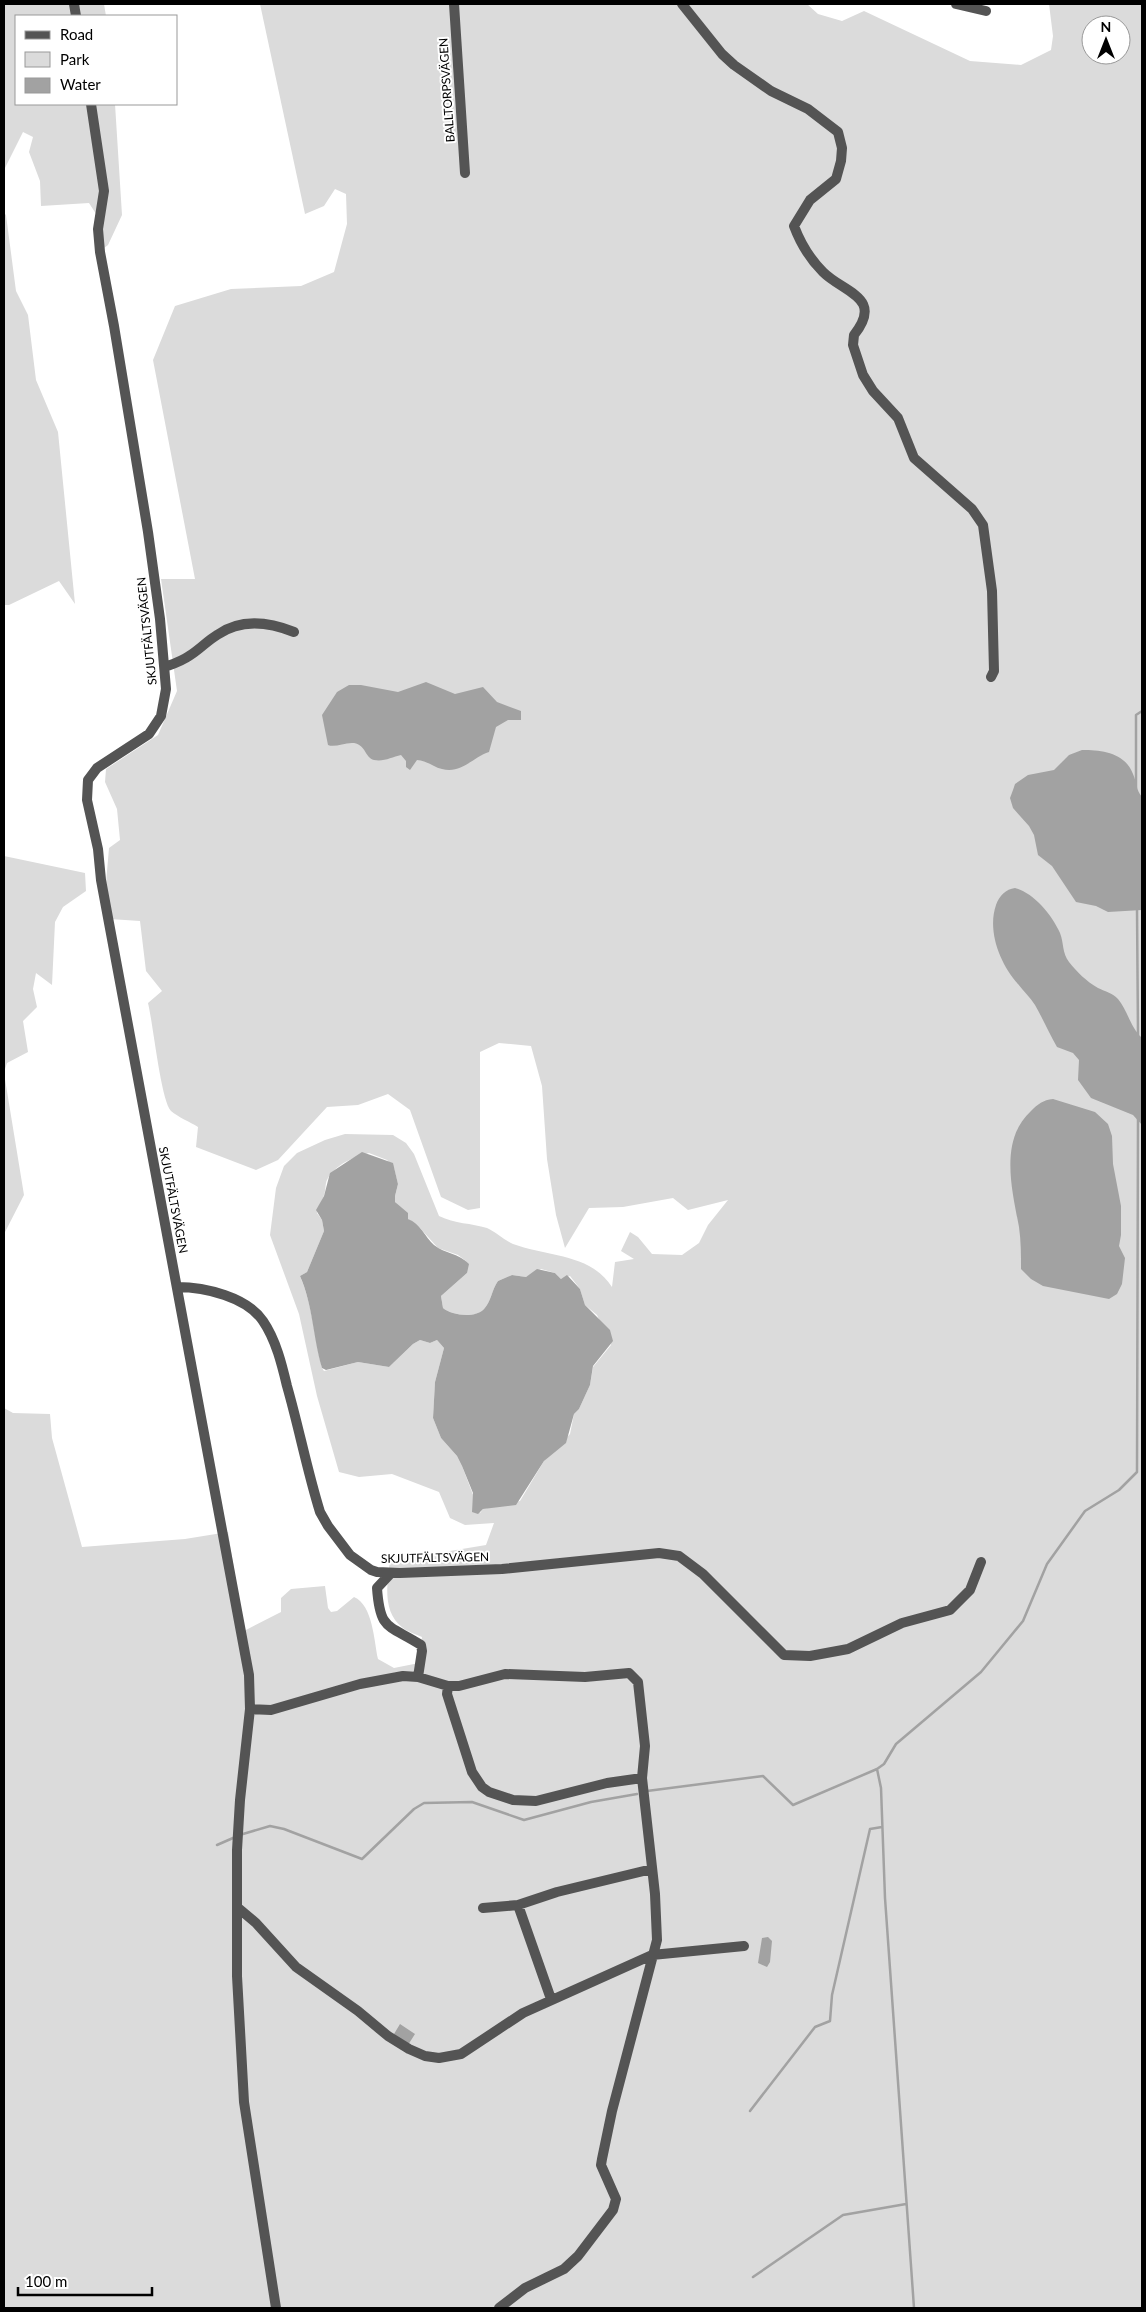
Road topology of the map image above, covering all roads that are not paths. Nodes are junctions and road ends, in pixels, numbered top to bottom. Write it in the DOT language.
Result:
graph roads {
  1 [pos="454,4"];
  2 [pos="682,4"];
  3 [pos="956,4"];
  4 [pos="986,11"];
  5 [pos="91,105"];
  6 [pos="465,174"];
  7 [pos="294,632"];
  8 [pos="165,667"];
  9 [pos="991,677"];
  10 [pos="177,1287"];
  11 [pos="981,1562"];
  12 [pos="390,1573"];
  13 [pos="418,1677"];
  14 [pos="448,1686"];
  15 [pos="250,1709"];
  16 [pos="642,1778"];
  17 [pos="652,1869"];
  18 [pos="518,1905"];
  19 [pos="237,1907"];
  20 [pos="483,1908"];
  21 [pos="744,1946"];
  22 [pos="652,1955"];
  23 [pos="551,1999"];
  24 [pos="276,2308"];
  25 [pos="499,2308"];
  1 -- 6 [label="street, BALLTORPSVÄGEN"];
  2 -- 9 [label="street"];
  3 -- 4 [label="street"];
  5 -- 8 [label="street, SKJUTFÄLTSVÄGEN"];
  7 -- 8 [label="street"];
  8 -- 10 [label="street, SKJUTFÄLTSVÄGEN"];
  10 -- 12 [label="street, SKJUTFÄLTSVÄGEN"];
  10 -- 15 [label="street"];
  11 -- 12 [label="street, SKJUTFÄLTSVÄGEN"];
  12 -- 13 [label="street"];
  13 -- 14 [label="street"];
  13 -- 15 [label="street"];
  14 -- 16 [label="street"];
  14 -- 16 [label="street"];
  15 -- 19 [label="street"];
  16 -- 17 [label="street"];
  17 -- 18 [label="street"];
  17 -- 22 [label="street"];
  18 -- 20 [label="street"];
  18 -- 23 [label="street"];
  19 -- 23 [label="street"];
  19 -- 24 [label="street"];
  21 -- 22 [label="street"];
  22 -- 23 [label="street"];
  22 -- 25 [label="street"];
}
